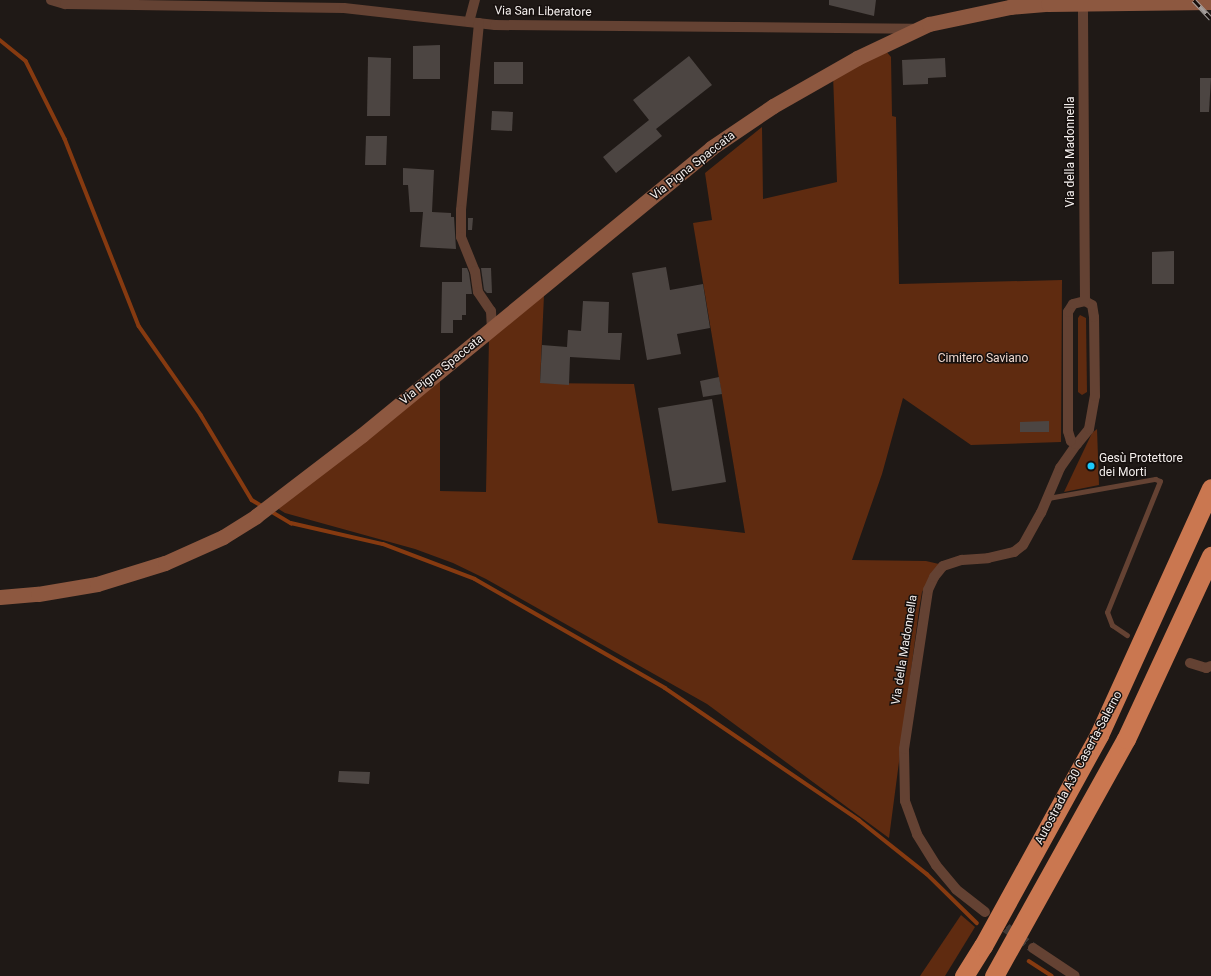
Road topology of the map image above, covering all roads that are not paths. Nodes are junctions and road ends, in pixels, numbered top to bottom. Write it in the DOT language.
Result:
graph roads {
  1 [pos="50,0"];
  2 [pos="475,0"];
  3 [pos="65,2"];
  4 [pos="1211,2"];
  5 [pos="1083,3"];
  6 [pos="474,23"];
  7 [pos="917,29"];
  8 [pos="1085,301"];
  9 [pos="492,329"];
  10 [pos="1077,444"];
  11 [pos="1211,488"];
  12 [pos="1047,499"];
  13 [pos="1211,556"];
  14 [pos="0,597"];
  15 [pos="1127,635"];
  16 [pos="1190,664"];
  17 [pos="1211,666"];
  18 [pos="984,912"];
  19 [pos="1033,948"];
  20 [pos="964,976"];
  21 [pos="994,976"];
  22 [pos="1075,976"];
  1 -- 3 [label="street, Via San Liberatore"];
  2 -- 6 [label="street"];
  3 -- 6 [label="street, Via San Liberatore"];
  4 -- 5 [label="main road, Via Pigna Spaccata"];
  5 -- 7 [label="main road, Via Pigna Spaccata"];
  5 -- 8 [label="street, Via della Madonnella"];
  6 -- 7 [label="street, Via San Liberatore"];
  6 -- 9 [label="street"];
  7 -- 9 [label="main road, Via Pigna Spaccata"];
  8 -- 10 [label="street, Via della Madonnella"];
  8 -- 10 [label="street"];
  9 -- 14 [label="main road, Via Pigna Spaccata"];
  10 -- 12 [label="street, Via della Madonnella"];
  11 -- 20 [label="highway, Autostrada A30 Caserta-Salerno"];
  12 -- 15 [label="lane"];
  12 -- 18 [label="street, Via della Madonnella"];
  13 -- 21 [label="highway"];
  16 -- 17 [label="street"];
  19 -- 22 [label="street"];
}
